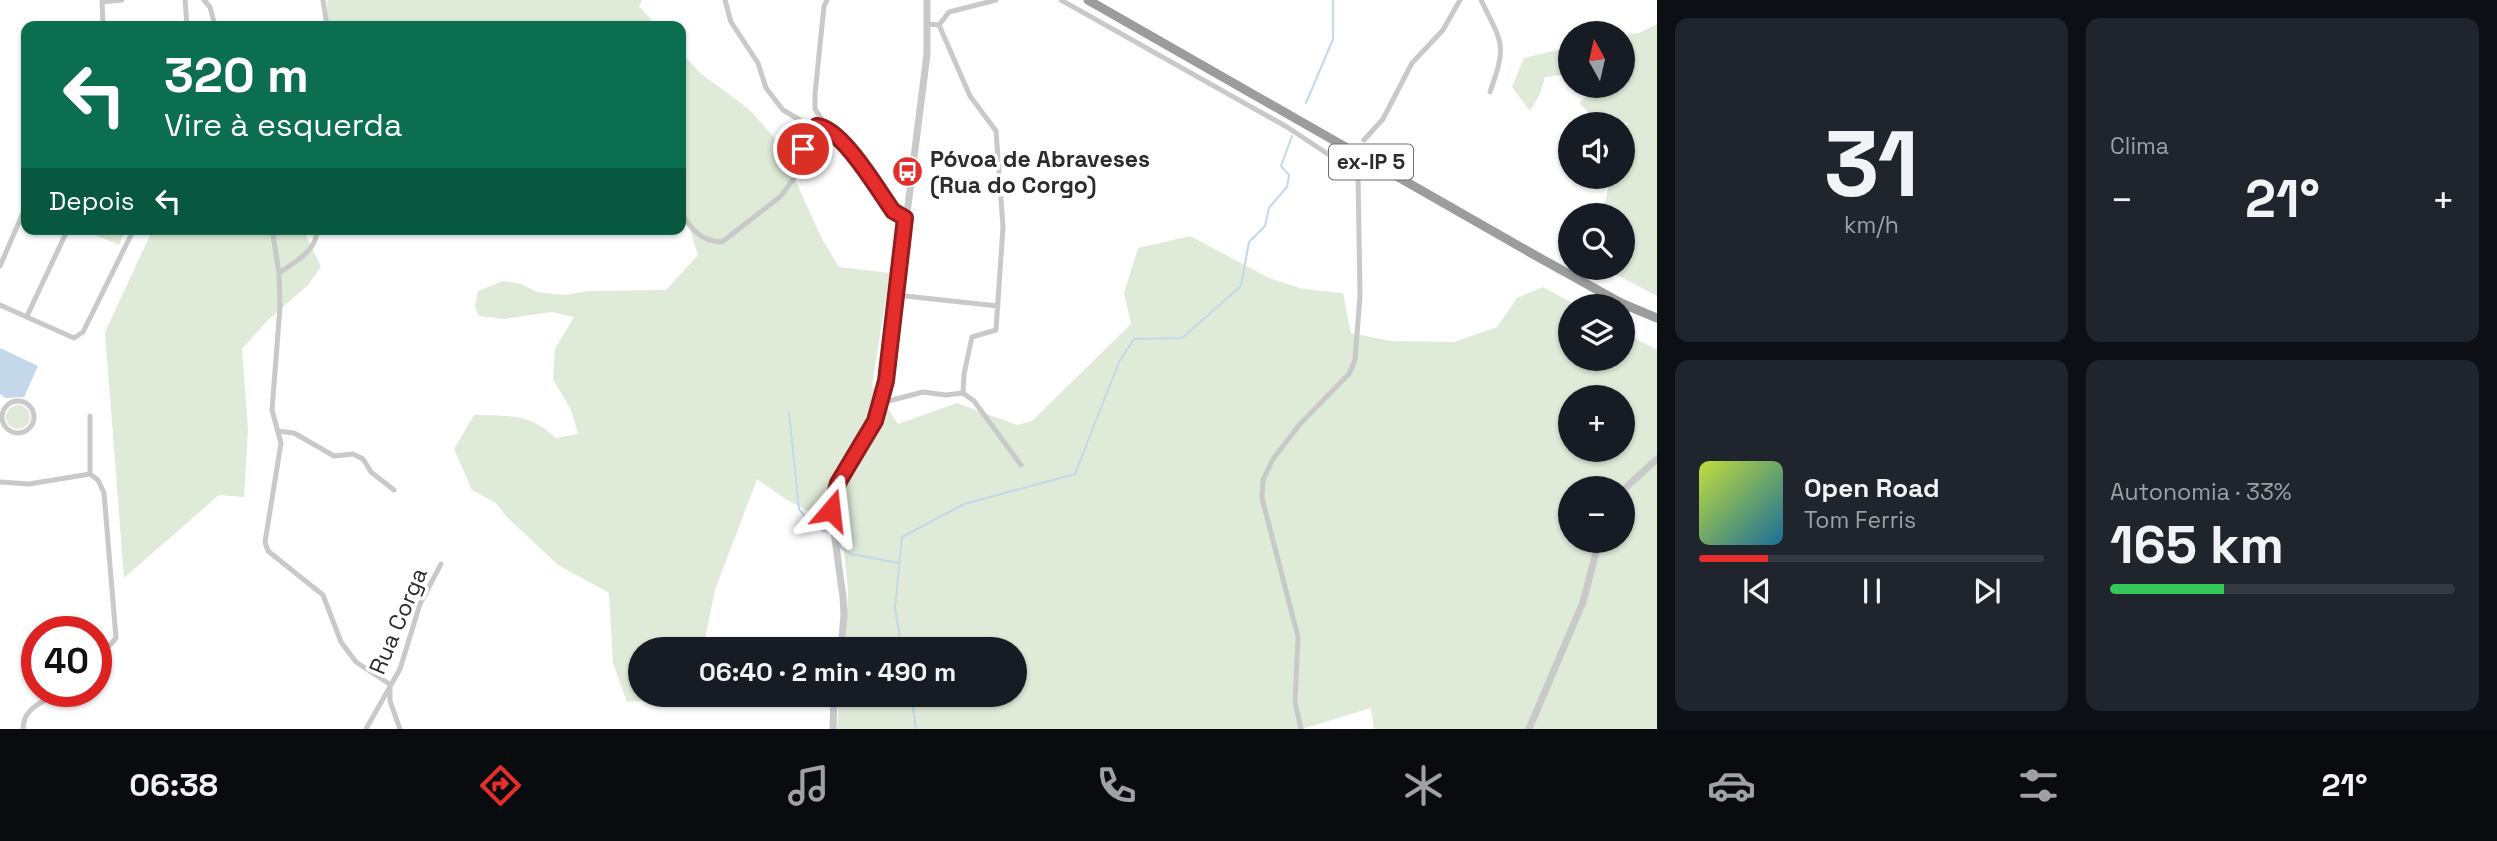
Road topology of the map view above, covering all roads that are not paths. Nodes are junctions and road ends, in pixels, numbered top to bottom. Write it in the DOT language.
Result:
graph roads {
  1 [pos="122,0"];
  2 [pos="185,0"];
  3 [pos="204,0"];
  4 [pos="323,0"];
  5 [pos="725,0"];
  6 [pos="827,0"];
  7 [pos="927,0"];
  8 [pos="996,0"];
  9 [pos="1061,0"];
  10 [pos="1088,0"];
  11 [pos="1460,0"];
  12 [pos="1481,0"];
  13 [pos="102,1"];
  14 [pos="103,21"];
  15 [pos="187,21"];
  16 [pos="213,21"];
  17 [pos="326,21"];
  18 [pos="927,24"];
  19 [pos="939,25"];
  20 [pos="1490,92"];
  21 [pos="817,126"];
  22 [pos="827,127"];
  23 [pos="1364,140"];
  24 [pos="21,217"];
  25 [pos="905,218"];
  26 [pos="686,220"];
  27 [pos="65,235"];
  28 [pos="131,235"];
  29 [pos="273,235"];
  30 [pos="317,235"];
  31 [pos="0,266"];
  32 [pos="279,273"];
  33 [pos="896,295"];
  34 [pos="0,304"];
  35 [pos="998,306"];
  36 [pos="27,316"];
  37 [pos="1657,318"];
  38 [pos="964,393"];
  39 [pos="881,403"];
  40 [pos="6,407"];
  41 [pos="0,415"];
  42 [pos="90,416"];
  43 [pos="278,431"];
  44 [pos="1657,459"];
  45 [pos="1021,465"];
  46 [pos="90,474"];
  47 [pos="1635,479"];
  48 [pos="0,481"];
  49 [pos="394,490"];
  50 [pos="1596,553"];
  51 [pos="441,564"];
  52 [pos="842,637"];
  53 [pos="112,644"];
  54 [pos="391,685"];
  55 [pos="35,707"];
  56 [pos="834,707"];
  57 [pos="23,729"];
  58 [pos="366,729"];
  59 [pos="400,729"];
  60 [pos="833,729"];
  61 [pos="1301,729"];
  62 [pos="1529,729"];
  1 -- 13 [label="street"];
  2 -- 15 [label="street"];
  3 -- 16 [label="street"];
  4 -- 17 [label="street"];
  5 -- 21 [label="street"];
  6 -- 22 [label="street"];
  7 -- 18 [label="street"];
  8 -- 19 [label="street"];
  9 -- 61 [label="street"];
  10 -- 37 [label="highway, ex-IP 5"];
  11 -- 23 [label="street"];
  12 -- 20 [label="street"];
  13 -- 14 [label="street"];
  18 -- 19 [label="street"];
  18 -- 25 [label="street"];
  19 -- 35 [label="street"];
  21 -- 22 [label="street"];
  21 -- 26 [label="street"];
  22 -- 25 [label="street"];
  24 -- 31 [label="street"];
  25 -- 33 [label="street"];
  27 -- 36 [label="street"];
  28 -- 36 [label="street"];
  29 -- 32 [label="street"];
  30 -- 32 [label="street"];
  32 -- 43 [label="street"];
  33 -- 35 [label="street"];
  33 -- 39 [label="street"];
  34 -- 36 [label="street"];
  35 -- 38 [label="street"];
  38 -- 39 [label="street"];
  38 -- 45 [label="street"];
  39 -- 52 [label="street"];
  40 -- 40 [label="street"];
  40 -- 41 [label="street"];
  42 -- 46 [label="street"];
  43 -- 49 [label="street"];
  43 -- 54 [label="street"];
  44 -- 47 [label="street"];
  46 -- 48 [label="street"];
  46 -- 53 [label="street"];
  50 -- 62 [label="street"];
  51 -- 54 [label="street, Rua Corga"];
  54 -- 58 [label="street, Rua Corga"];
  54 -- 59 [label="street"];
  55 -- 57 [label="street"];
  56 -- 60 [label="street"];
}
